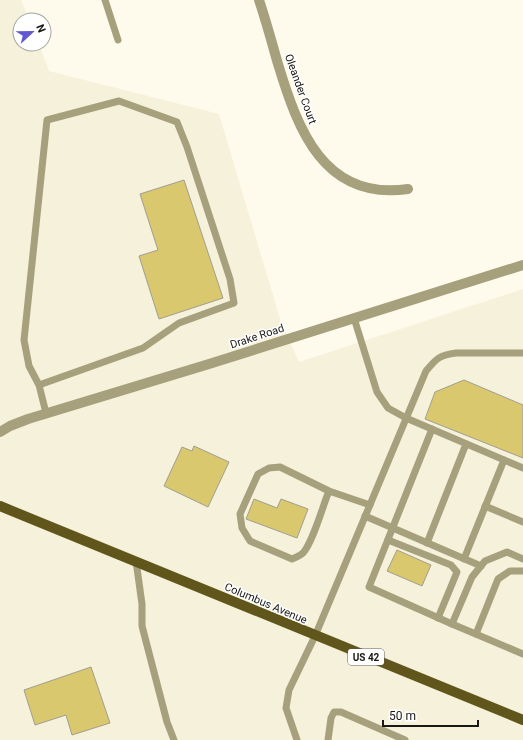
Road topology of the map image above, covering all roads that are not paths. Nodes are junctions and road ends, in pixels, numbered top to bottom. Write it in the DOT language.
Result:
graph roads {
  1 [pos="105,0"];
  2 [pos="259,0"];
  3 [pos="118,40"];
  4 [pos="408,189"];
  5 [pos="523,265"];
  6 [pos="354,318"];
  7 [pos="523,353"];
  8 [pos="40,385"];
  9 [pos="46,413"];
  10 [pos="406,418"];
  11 [pos="432,429"];
  12 [pos="0,432"];
  13 [pos="466,444"];
  14 [pos="504,460"];
  15 [pos="523,468"];
  16 [pos="329,490"];
  17 [pos="0,506"];
  18 [pos="370,506"];
  19 [pos="485,506"];
  20 [pos="365,516"];
  21 [pos="523,522"];
  22 [pos="392,528"];
  23 [pos="388,540"];
  24 [pos="427,543"];
  25 [pos="464,559"];
  26 [pos="523,559"];
  27 [pos="136,561"];
  28 [pos="481,566"];
  29 [pos="523,571"];
  30 [pos="438,618"];
  31 [pos="452,624"];
  32 [pos="476,634"];
  33 [pos="315,636"];
  34 [pos="523,654"];
  35 [pos="523,720"];
  36 [pos="174,740"];
  37 [pos="297,740"];
  38 [pos="328,740"];
  39 [pos="404,740"];
  1 -- 3 [label="lane"];
  2 -- 4 [label="street, Oleander Court"];
  5 -- 6 [label="street, Drake Road"];
  6 -- 9 [label="street, Drake Road"];
  6 -- 10 [label="lane"];
  7 -- 10 [label="lane"];
  8 -- 8 [label="lane"];
  8 -- 9 [label="lane"];
  9 -- 12 [label="street, Drake Road"];
  10 -- 11 [label="lane"];
  10 -- 18 [label="lane"];
  11 -- 13 [label="lane"];
  11 -- 22 [label="lane"];
  13 -- 14 [label="lane"];
  13 -- 24 [label="lane"];
  14 -- 15 [label="lane"];
  14 -- 19 [label="lane"];
  16 -- 16 [label="lane"];
  16 -- 18 [label="lane"];
  17 -- 27 [label="main road, Columbus Avenue / US 42"];
  18 -- 20 [label="lane"];
  19 -- 21 [label="lane"];
  19 -- 25 [label="lane"];
  20 -- 22 [label="lane"];
  20 -- 33 [label="lane"];
  22 -- 23 [label="lane"];
  22 -- 24 [label="lane"];
  23 -- 30 [label="lane"];
  23 -- 30 [label="lane"];
  24 -- 25 [label="lane"];
  25 -- 28 [label="lane"];
  26 -- 28 [label="lane"];
  27 -- 33 [label="main road, Columbus Avenue / US 42"];
  27 -- 36 [label="lane"];
  28 -- 31 [label="lane"];
  29 -- 32 [label="lane"];
  30 -- 31 [label="lane"];
  31 -- 32 [label="lane"];
  32 -- 34 [label="lane"];
  33 -- 35 [label="main road, Columbus Avenue / US 42"];
  33 -- 37 [label="lane"];
  38 -- 39 [label="lane"];
}
